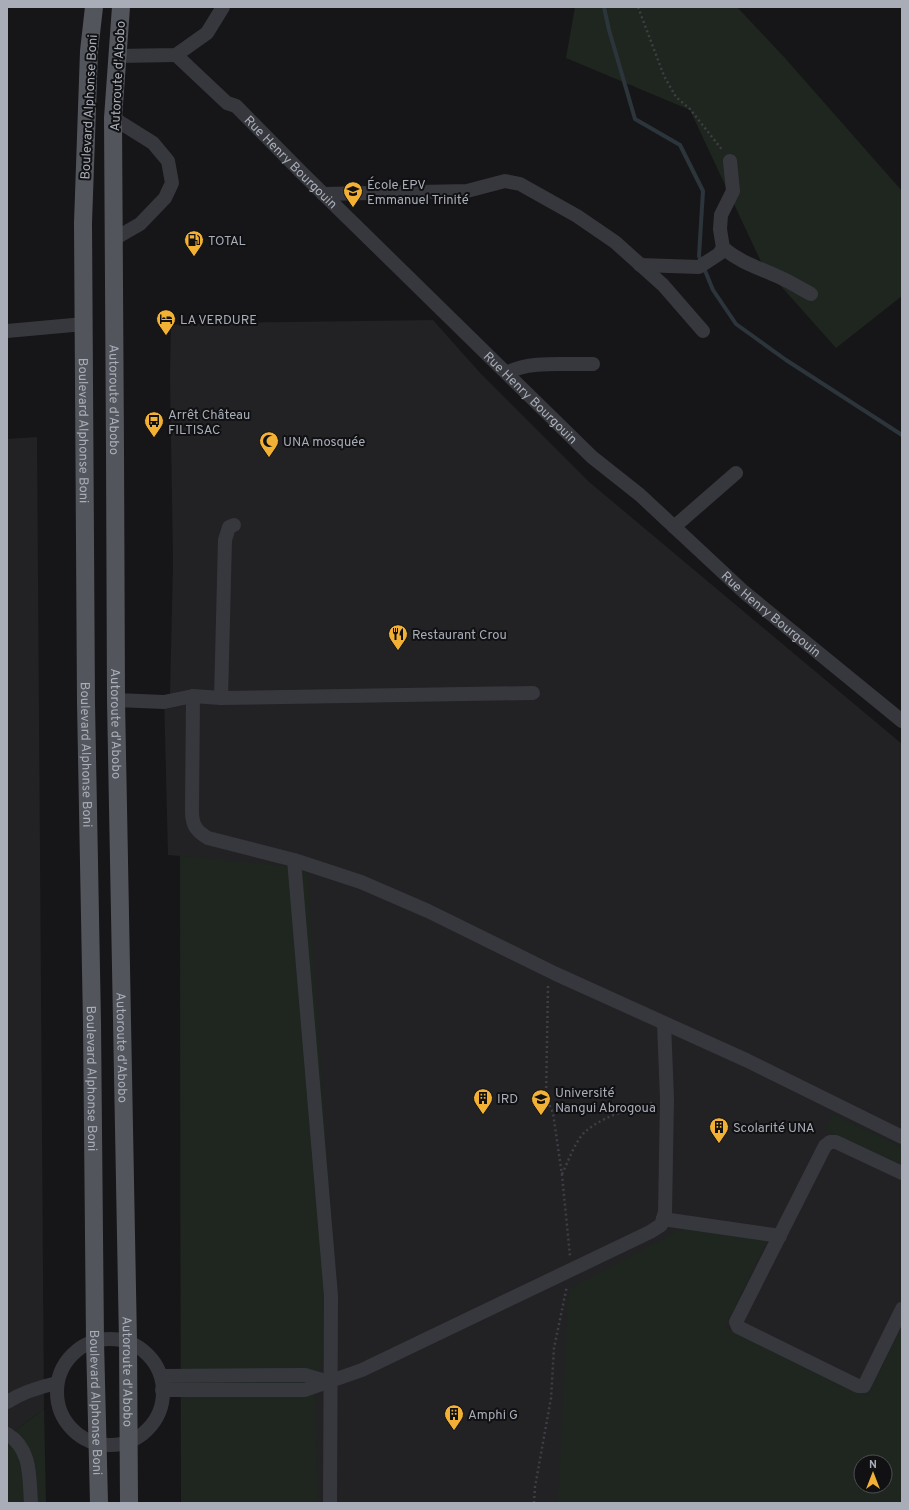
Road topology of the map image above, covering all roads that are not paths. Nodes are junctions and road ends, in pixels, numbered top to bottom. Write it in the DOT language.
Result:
graph roads {
  1 [pos="94,7"];
  2 [pos="121,7"];
  3 [pos="223,7"];
  4 [pos="176,55"];
  5 [pos="117,56"];
  6 [pos="113,118"];
  7 [pos="730,161"];
  8 [pos="323,194"];
  9 [pos="114,239"];
  10 [pos="721,251"];
  11 [pos="640,265"];
  12 [pos="810,294"];
  13 [pos="84,324"];
  14 [pos="7,331"];
  15 [pos="703,331"];
  16 [pos="593,364"];
  17 [pos="507,373"];
  18 [pos="736,473"];
  19 [pos="234,525"];
  20 [pos="674,527"];
  21 [pos="533,693"];
  22 [pos="193,696"];
  23 [pos="221,698"];
  24 [pos="116,700"];
  25 [pos="902,721"];
  26 [pos="294,860"];
  27 [pos="664,1023"];
  28 [pos="902,1137"];
  29 [pos="902,1173"];
  30 [pos="663,1219"];
  31 [pos="780,1236"];
  32 [pos="902,1309"];
  33 [pos="94,1341"];
  34 [pos="128,1342"];
  35 [pos="329,1382"];
  36 [pos="57,1383"];
  37 [pos="162,1383"];
  38 [pos="7,1402"];
  39 [pos="7,1434"];
  40 [pos="128,1441"];
  41 [pos="98,1444"];
  42 [pos="31,1503"];
  43 [pos="99,1503"];
  44 [pos="128,1503"];
  45 [pos="330,1503"];
  1 -- 13 [label="main road, Boulevard Alphonse Boni"];
  2 -- 5 [label="main road, Autoroute d'Abobo"];
  3 -- 4 [label="street"];
  4 -- 5 [label="street"];
  4 -- 8 [label="street, Rue Henry Bourgouin"];
  5 -- 6 [label="main road, Autoroute d'Abobo"];
  6 -- 9 [label="main road, Autoroute d'Abobo"];
  6 -- 9 [label="street"];
  7 -- 10 [label="street"];
  8 -- 11 [label="street"];
  8 -- 17 [label="street, Rue Henry Bourgouin"];
  9 -- 24 [label="main road, Autoroute d'Abobo"];
  10 -- 11 [label="street"];
  10 -- 12 [label="street"];
  11 -- 15 [label="street"];
  13 -- 14 [label="street"];
  13 -- 33 [label="main road, Boulevard Alphonse Boni"];
  16 -- 17 [label="street"];
  17 -- 20 [label="street, Rue Henry Bourgouin"];
  18 -- 20 [label="street"];
  19 -- 23 [label="street"];
  20 -- 25 [label="street, Rue Henry Bourgouin"];
  21 -- 23 [label="street"];
  22 -- 23 [label="street"];
  22 -- 24 [label="street"];
  22 -- 26 [label="street"];
  24 -- 34 [label="main road, Autoroute d'Abobo"];
  26 -- 27 [label="street"];
  26 -- 35 [label="street"];
  27 -- 28 [label="street"];
  27 -- 30 [label="street"];
  29 -- 31 [label="street"];
  30 -- 31 [label="street"];
  30 -- 35 [label="street"];
  31 -- 32 [label="street"];
  33 -- 34 [label="street"];
  33 -- 36 [label="street"];
  33 -- 41 [label="main road, Boulevard Alphonse Boni"];
  34 -- 37 [label="street"];
  34 -- 40 [label="main road, Autoroute d'Abobo"];
  35 -- 37 [label="street"];
  35 -- 45 [label="street"];
  36 -- 38 [label="street"];
  36 -- 41 [label="street"];
  37 -- 40 [label="street"];
  39 -- 42 [label="street"];
  40 -- 41 [label="street"];
  40 -- 44 [label="main road"];
  41 -- 43 [label="main road, Boulevard Alphonse Boni"];
}
